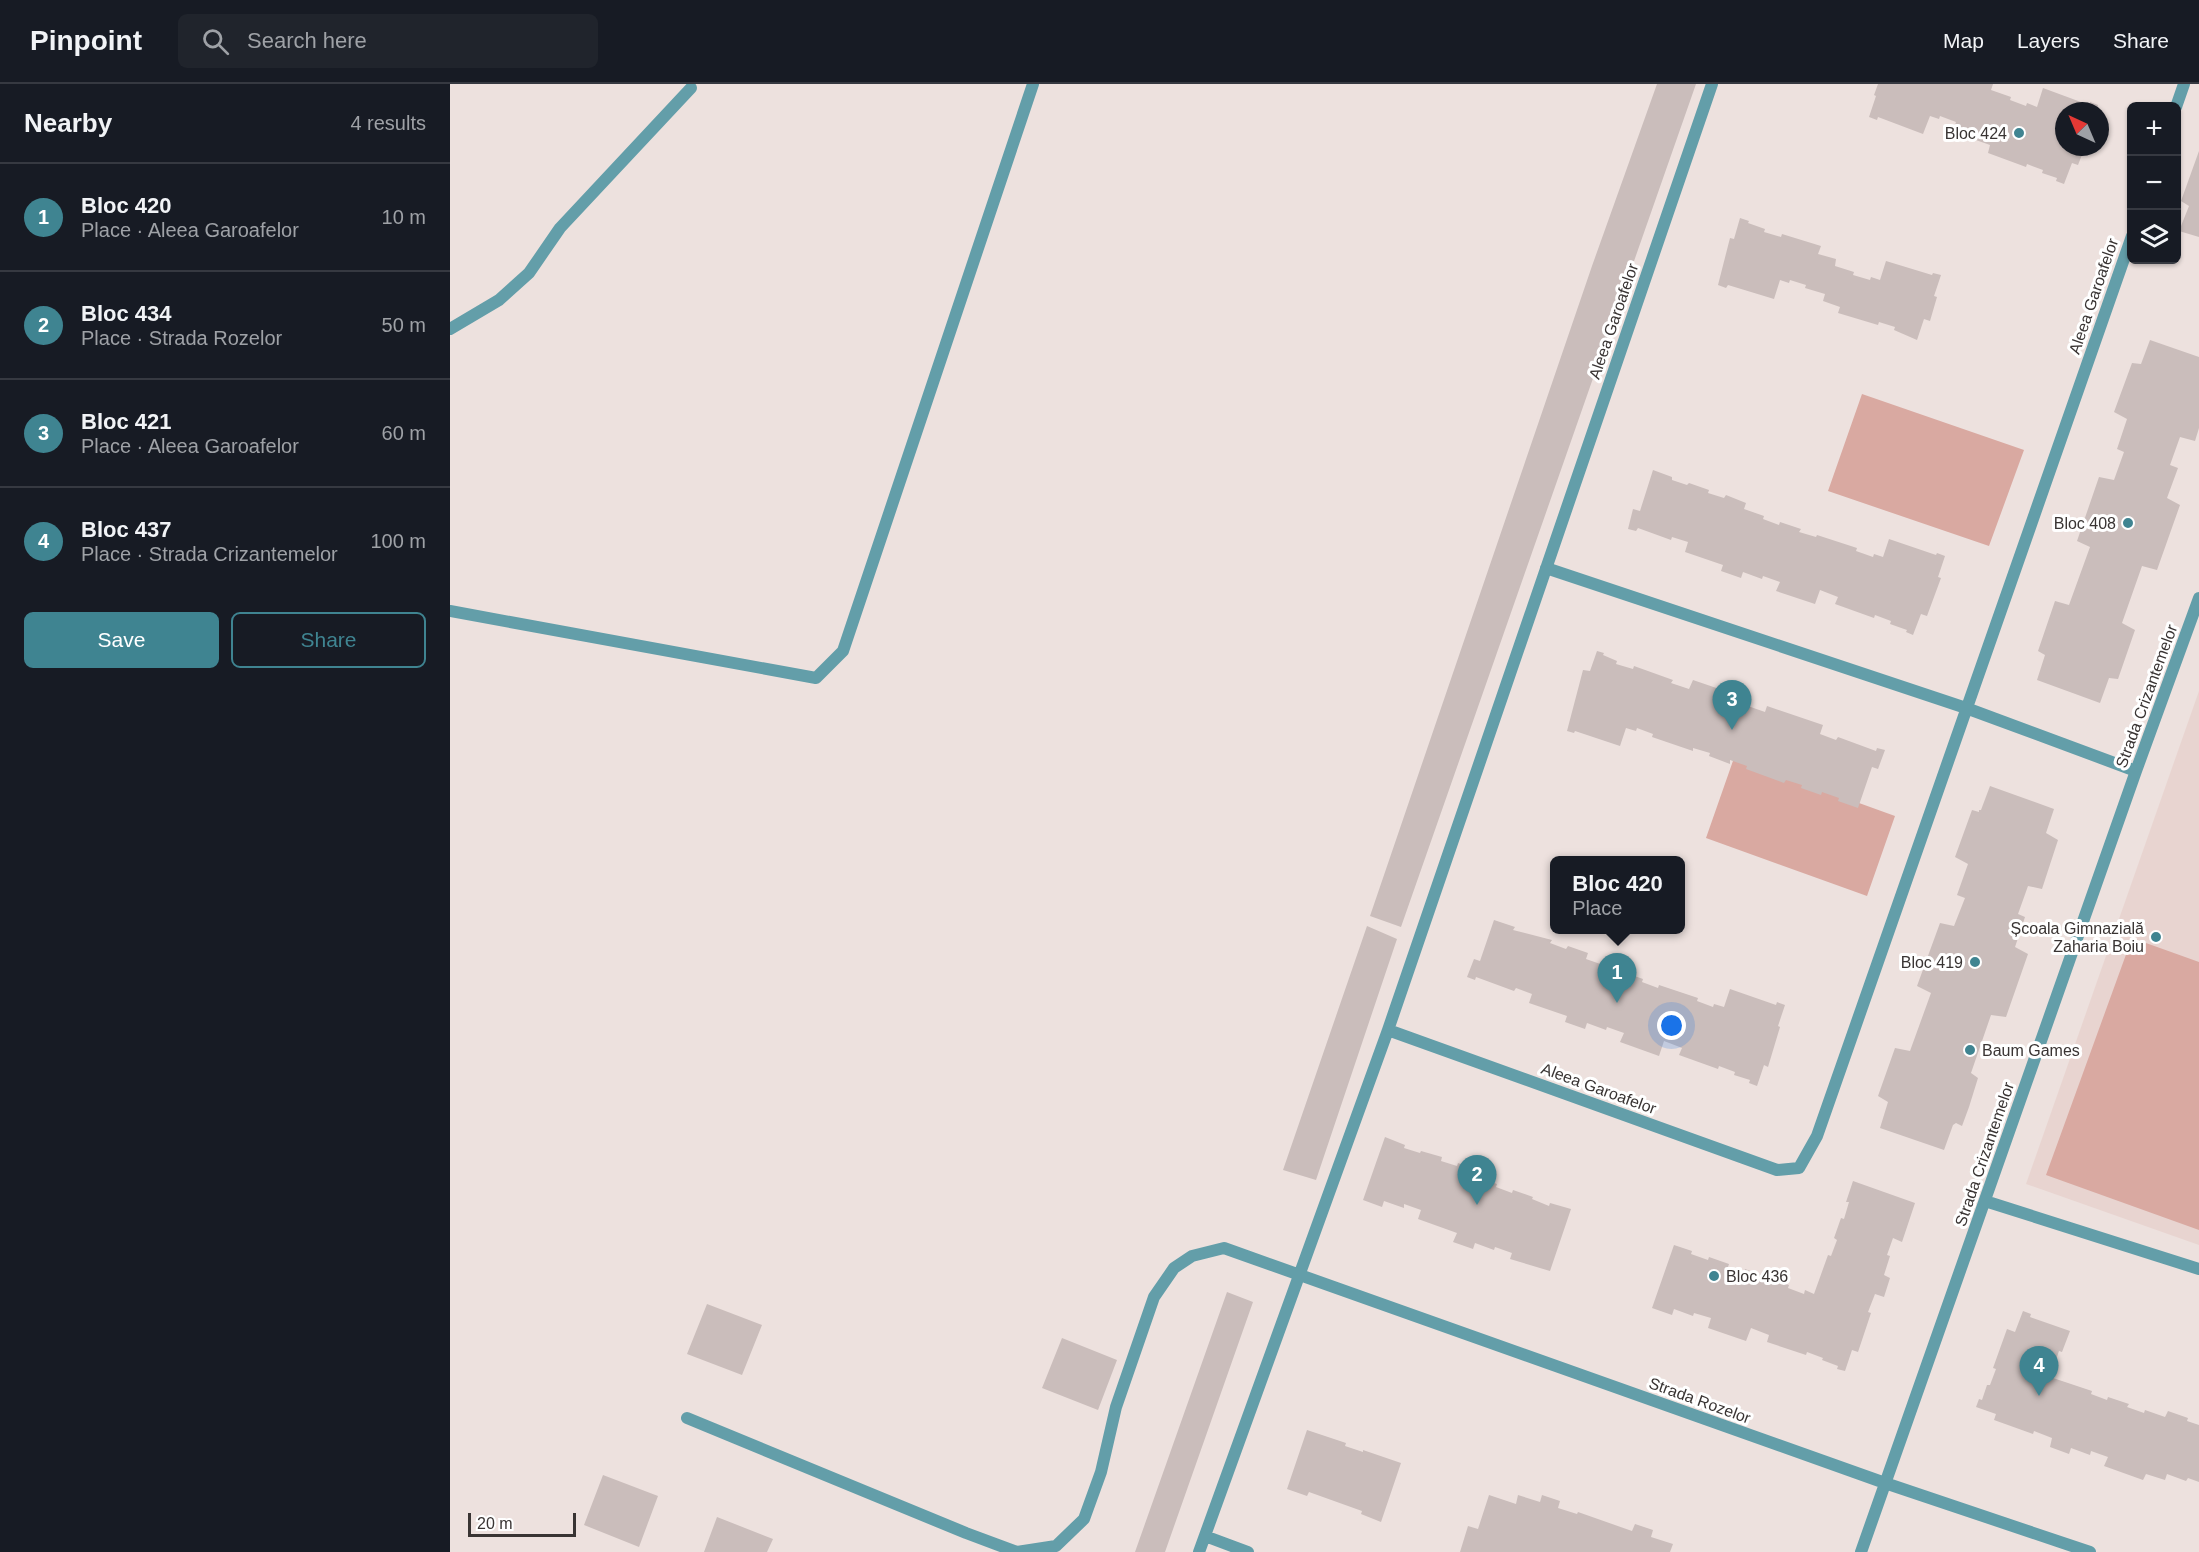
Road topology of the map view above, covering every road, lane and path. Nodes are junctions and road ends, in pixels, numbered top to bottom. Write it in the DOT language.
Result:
graph roads {
  1 [pos="1033,84"];
  2 [pos="1712,84"];
  3 [pos="2184,84"];
  4 [pos="691,88"];
  5 [pos="2178,102"];
  6 [pos="2127,250"];
  7 [pos="450,329"];
  8 [pos="1545,568"];
  9 [pos="2199,598"];
  10 [pos="450,611"];
  11 [pos="1966,708"];
  12 [pos="2136,771"];
  13 [pos="1388,1030"];
  14 [pos="1985,1201"];
  15 [pos="2199,1269"];
  16 [pos="1301,1275"];
  17 [pos="687,1418"];
  18 [pos="1886,1483"];
  19 [pos="1205,1536"];
  20 [pos="1199,1552"];
  21 [pos="1248,1552"];
  22 [pos="1861,1552"];
  23 [pos="2090,1552"];
  1 -- 10 [label="street"];
  2 -- 8 [label="street, Aleea Garoafelor"];
  3 -- 5 [label="street"];
  4 -- 7 [label="street"];
  6 -- 11 [label="street, Aleea Garoafelor"];
  8 -- 11 [label="street"];
  8 -- 13 [label="street, Aleea Garoafelor"];
  9 -- 12 [label="street, Strada Crizantemelor"];
  11 -- 12 [label="street"];
  11 -- 13 [label="street, Aleea Garoafelor"];
  12 -- 14 [label="street, Strada Crizantemelor"];
  13 -- 16 [label="street"];
  14 -- 15 [label="street"];
  14 -- 18 [label="street, Strada Crizantemelor"];
  16 -- 17 [label="street, Strada Rozelor"];
  16 -- 18 [label="street, Strada Rozelor"];
  16 -- 19 [label="street"];
  18 -- 22 [label="street, Strada Crizantemelor"];
  18 -- 23 [label="street, Strada Rozelor"];
  19 -- 20 [label="street"];
  19 -- 21 [label="street"];
}
